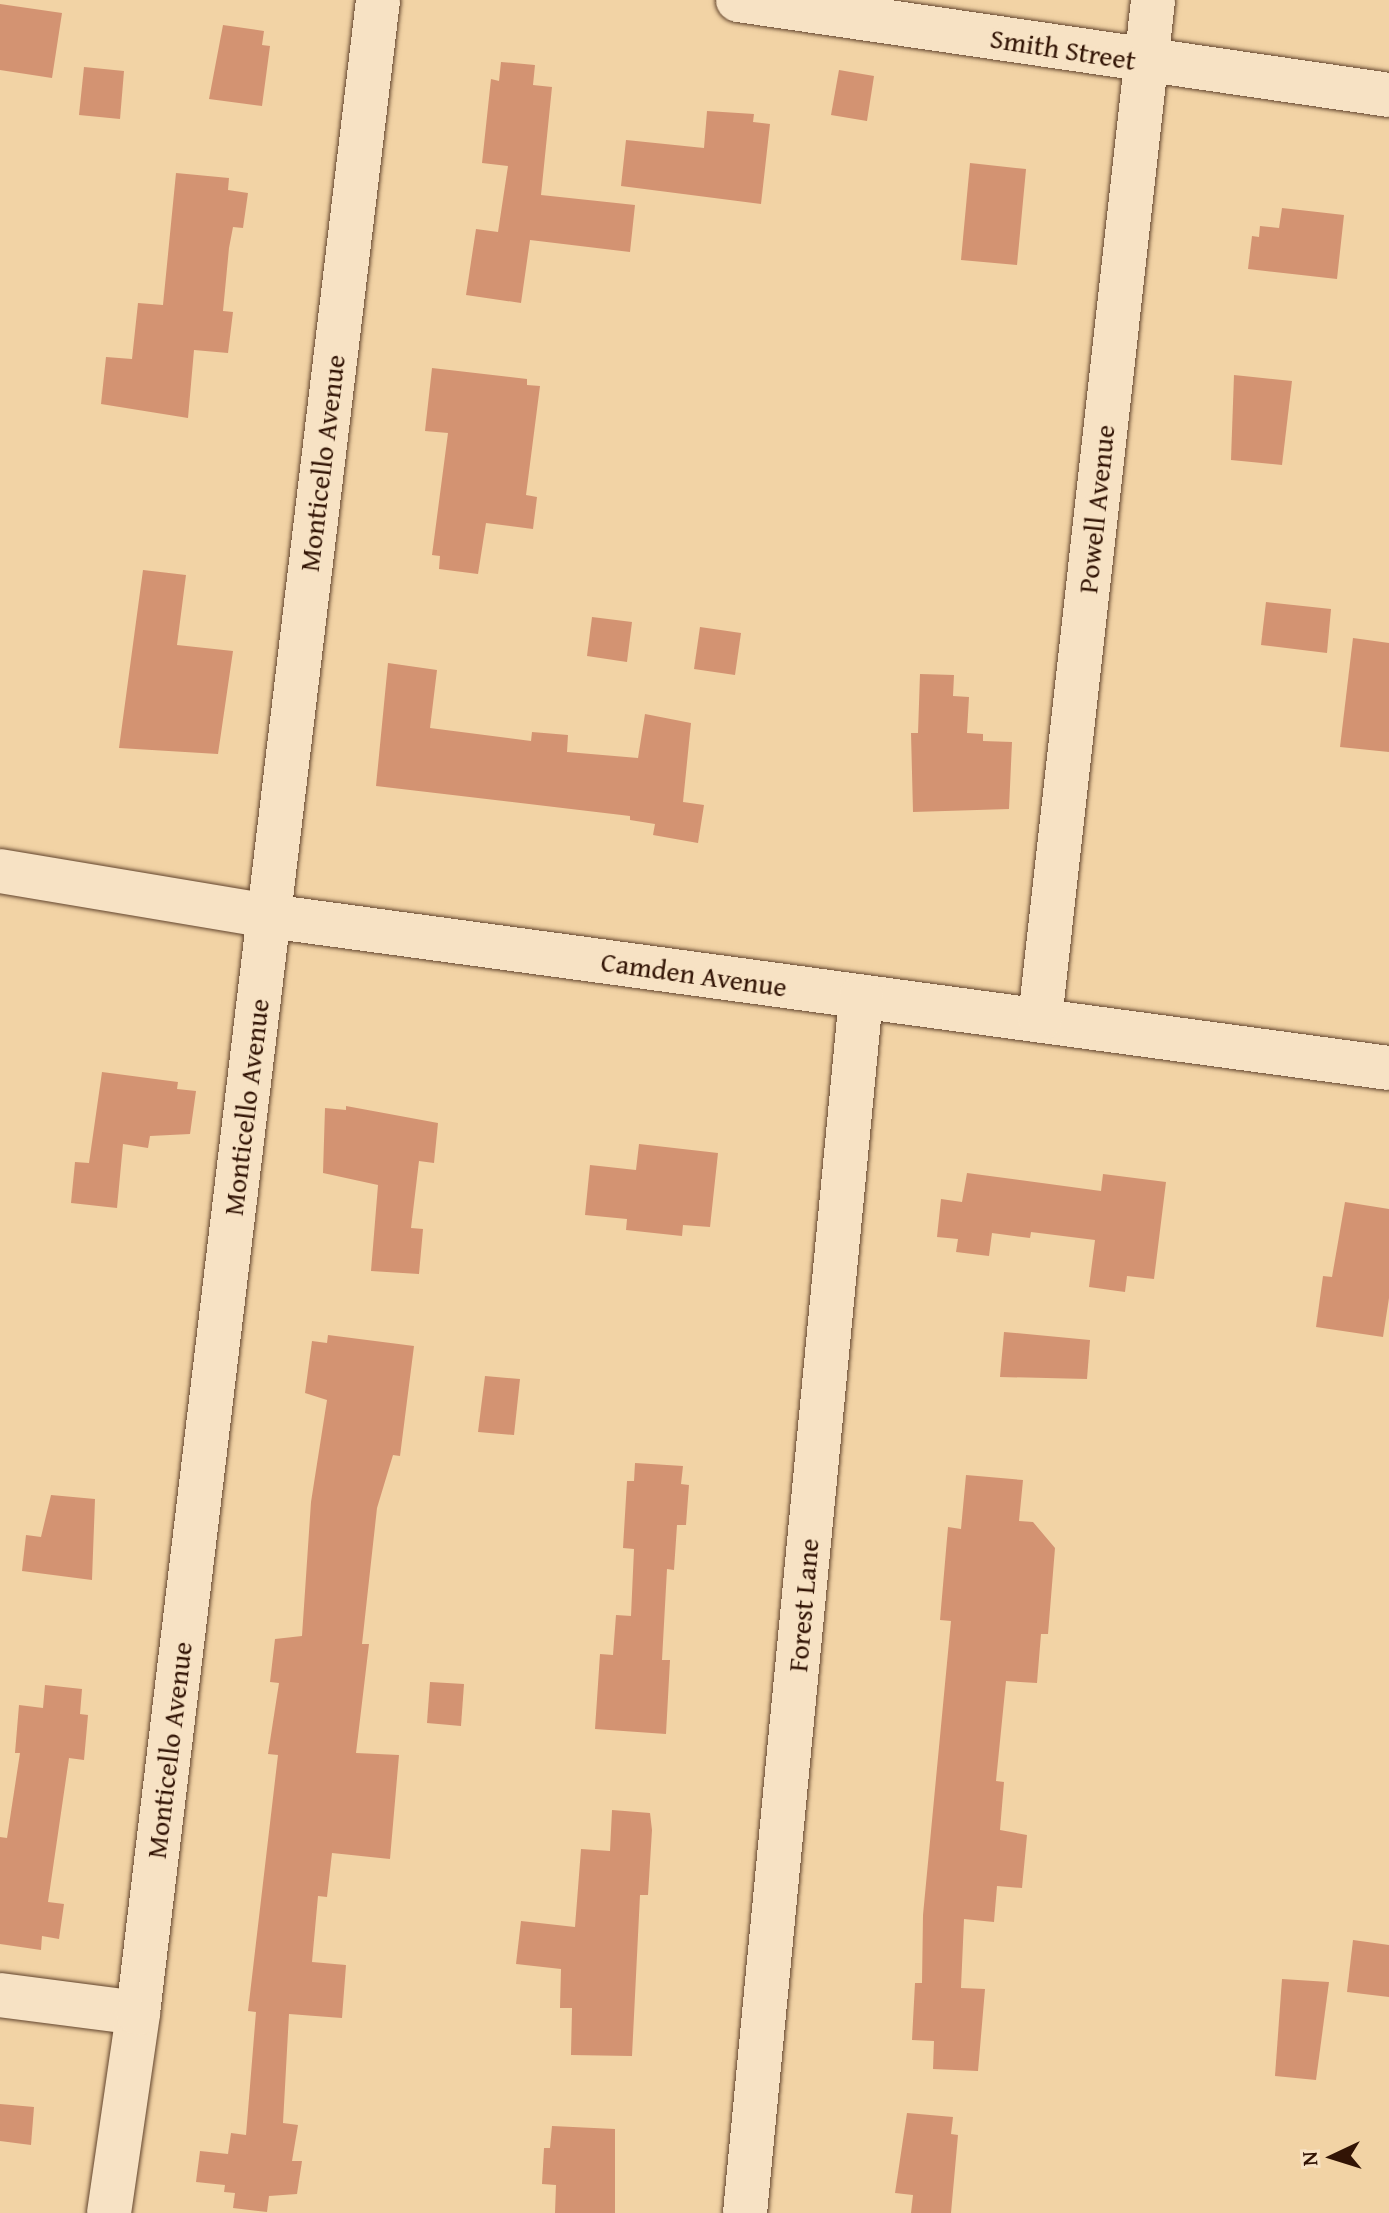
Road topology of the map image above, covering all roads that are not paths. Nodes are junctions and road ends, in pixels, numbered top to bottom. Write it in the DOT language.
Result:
graph roads {
  1 [pos="378,0"];
  2 [pos="738,0"];
  3 [pos="1153,0"];
  4 [pos="1145,62"];
  5 [pos="1389,95"];
  6 [pos="0,871"];
  7 [pos="269,916"];
  8 [pos="861,997"];
  9 [pos="1040,1019"];
  10 [pos="1389,1068"];
  11 [pos="0,1995"];
  12 [pos="138,2013"];
  13 [pos="109,2213"];
  14 [pos="745,2213"];
  1 -- 7 [label="street, Monticello Avenue"];
  2 -- 4 [label="street, Smith Street"];
  3 -- 4 [label="street, Powell Avenue"];
  4 -- 5 [label="street, Smith Street"];
  4 -- 9 [label="street, Powell Avenue"];
  6 -- 7 [label="street, Camden Avenue"];
  7 -- 8 [label="street, Camden Avenue"];
  7 -- 12 [label="street, Monticello Avenue"];
  8 -- 9 [label="street, Camden Avenue"];
  8 -- 14 [label="street, Forest Lane"];
  9 -- 10 [label="street, Camden Avenue"];
  11 -- 12 [label="street"];
  12 -- 13 [label="street, Monticello Avenue"];
}
